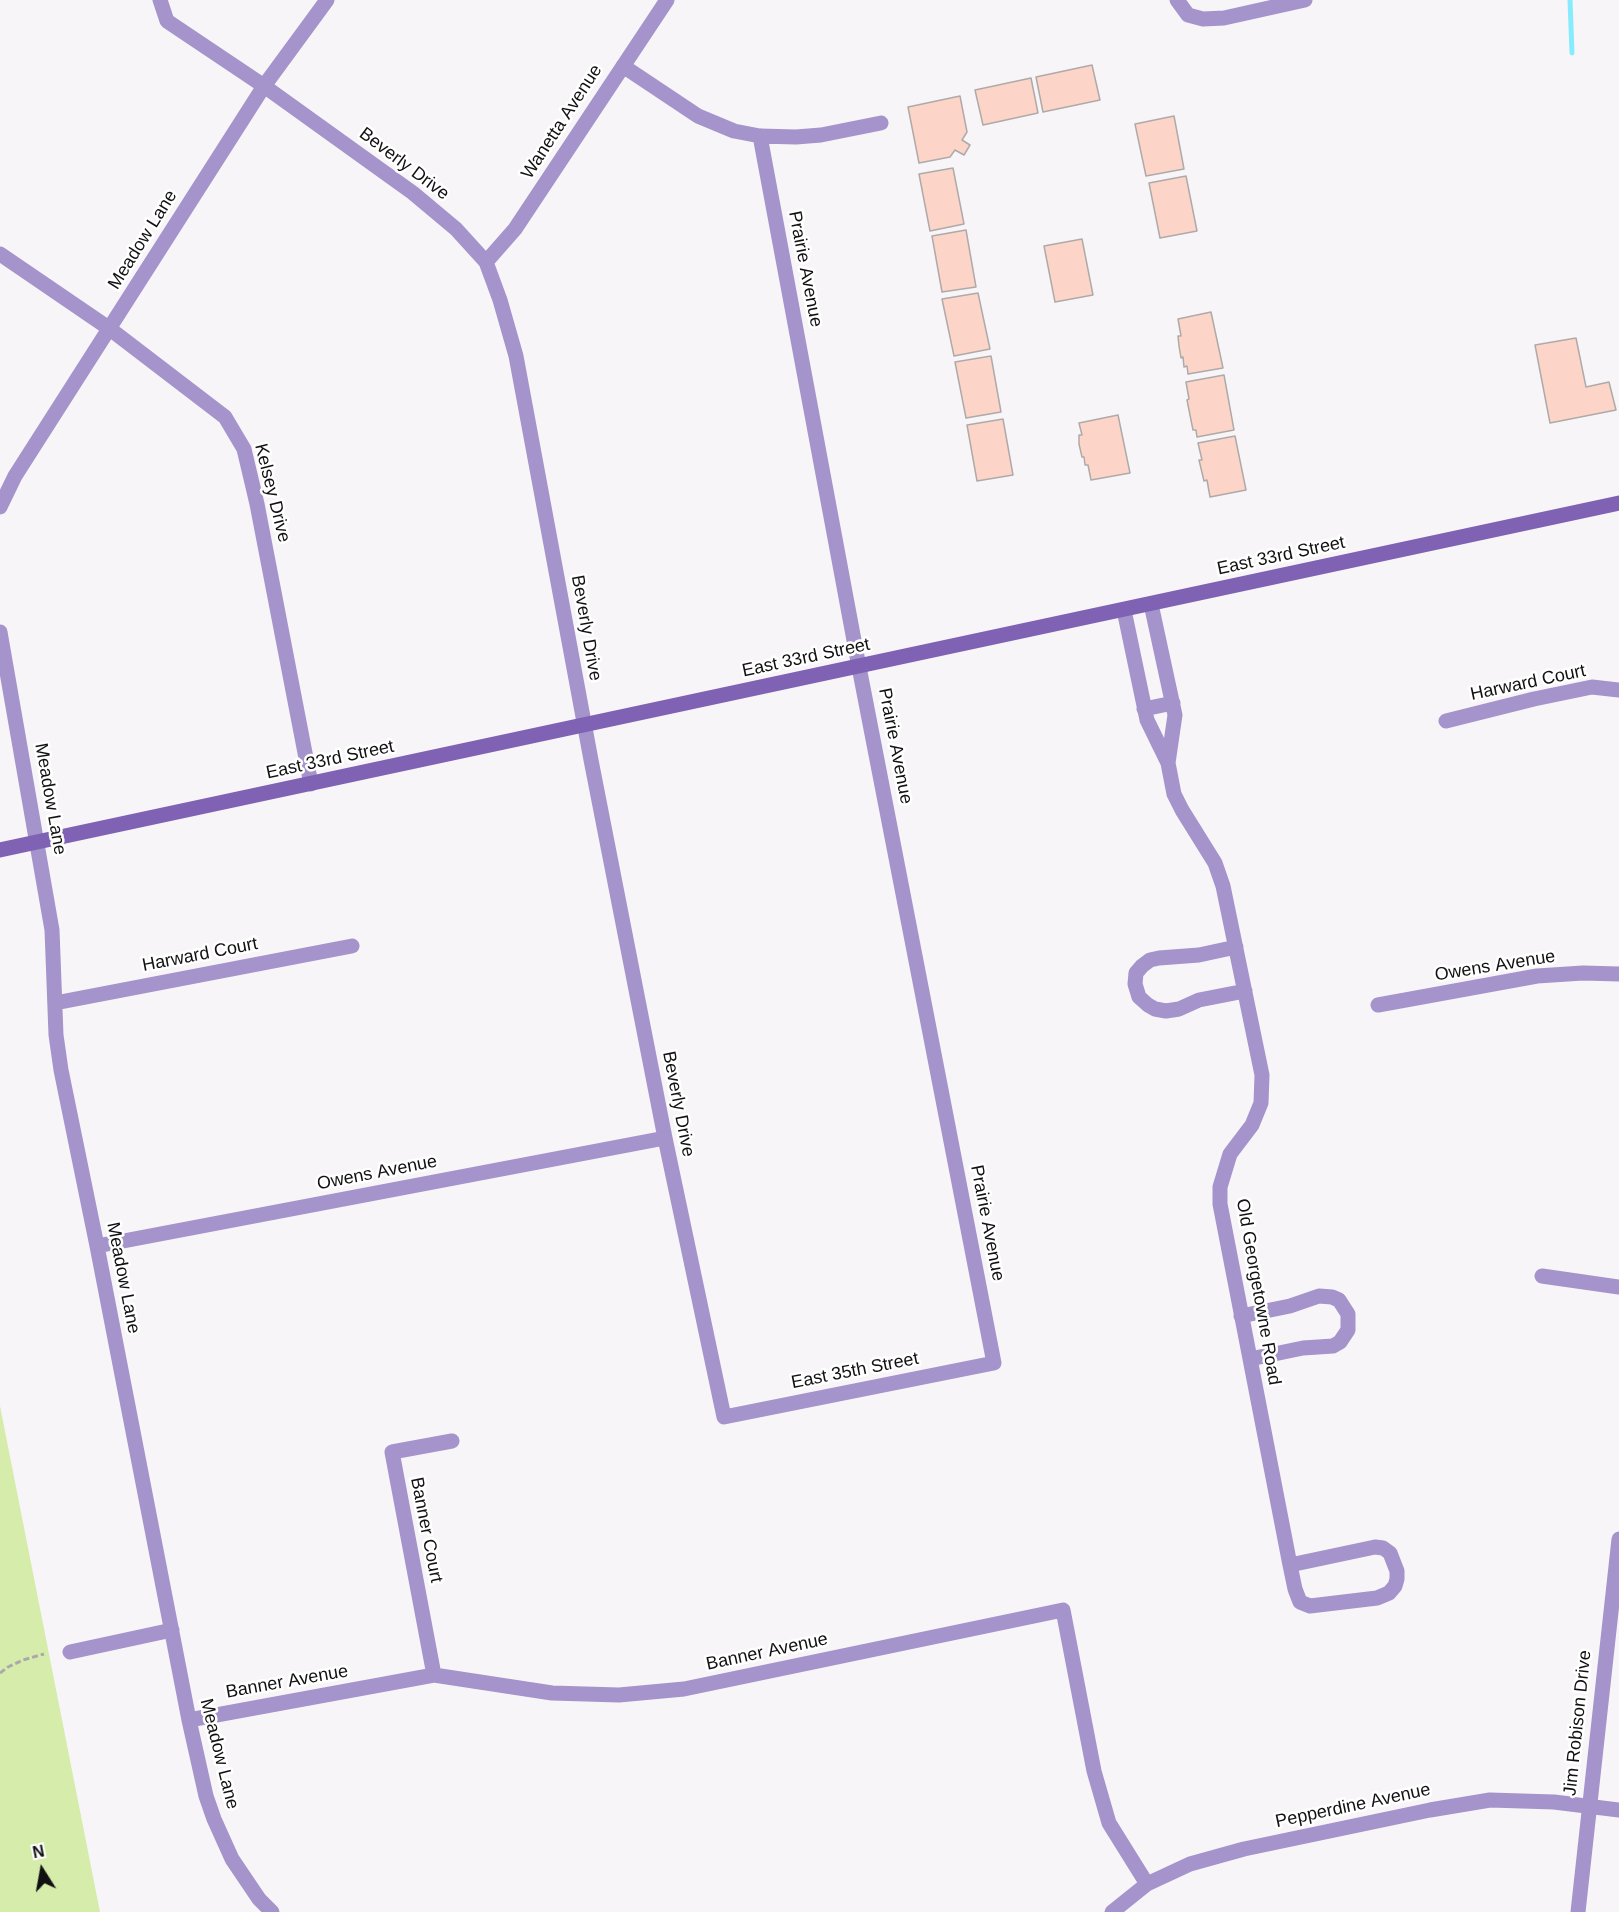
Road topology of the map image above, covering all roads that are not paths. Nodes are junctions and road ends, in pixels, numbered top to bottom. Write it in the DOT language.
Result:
graph roads {
  1 [pos="160,0"];
  2 [pos="327,0"];
  3 [pos="667,0"];
  4 [pos="1177,0"];
  5 [pos="1305,0"];
  6 [pos="623,66"];
  7 [pos="264,86"];
  8 [pos="881,123"];
  9 [pos="760,136"];
  10 [pos="0,254"];
  11 [pos="486,262"];
  12 [pos="110,329"];
  13 [pos="1619,503"];
  14 [pos="0,507"];
  15 [pos="1151,604"];
  16 [pos="1124,610"];
  17 [pos="0,633"];
  18 [pos="860,667"];
  19 [pos="1619,690"];
  20 [pos="1173,703"];
  21 [pos="1144,709"];
  22 [pos="1446,721"];
  23 [pos="584,726"];
  24 [pos="1168,763"];
  25 [pos="311,784"];
  26 [pos="37,842"];
  27 [pos="0,850"];
  28 [pos="352,946"];
  29 [pos="1236,947"];
  30 [pos="1619,974"];
  31 [pos="1245,991"];
  32 [pos="55,1003"];
  33 [pos="1378,1005"];
  34 [pos="665,1138"];
  35 [pos="97,1246"];
  36 [pos="1542,1276"];
  37 [pos="1619,1287"];
  38 [pos="1241,1316"];
  39 [pos="1250,1359"];
  40 [pos="994,1362"];
  41 [pos="724,1417"];
  42 [pos="452,1441"];
  43 [pos="1619,1539"];
  44 [pos="1290,1565"];
  45 [pos="172,1630"];
  46 [pos="70,1652"];
  47 [pos="434,1675"];
  48 [pos="189,1720"];
  49 [pos="1589,1806"];
  50 [pos="1619,1810"];
  51 [pos="1147,1884"];
  52 [pos="272,1912"];
  53 [pos="1112,1912"];
  54 [pos="1578,1912"];
  1 -- 7 [label="street, Beverly Drive"];
  2 -- 7 [label="street, Meadow Lane"];
  3 -- 6 [label="street, Wanetta Avenue"];
  4 -- 5 [label="street"];
  6 -- 9 [label="street"];
  6 -- 11 [label="street, Wanetta Avenue"];
  7 -- 11 [label="street, Beverly Drive"];
  7 -- 12 [label="street, Meadow Lane"];
  8 -- 9 [label="street"];
  9 -- 18 [label="street, Prairie Avenue"];
  10 -- 12 [label="street, Kelsey Drive"];
  11 -- 23 [label="street, Beverly Drive"];
  12 -- 14 [label="street, Meadow Lane"];
  12 -- 25 [label="street, Kelsey Drive"];
  13 -- 15 [label="street, East 33rd Street"];
  15 -- 16 [label="street, East 33rd Street"];
  15 -- 20 [label="street, Old Georgetowne Road"];
  16 -- 18 [label="street, East 33rd Street"];
  16 -- 21 [label="street, Old Georgetowne Road"];
  17 -- 26 [label="street, Meadow Lane"];
  18 -- 23 [label="street, East 33rd Street"];
  18 -- 40 [label="street, Prairie Avenue"];
  19 -- 22 [label="street, Harward Court"];
  20 -- 21 [label="street"];
  20 -- 24 [label="street, Old Georgetowne Road"];
  21 -- 24 [label="street, Old Georgetowne Road"];
  23 -- 25 [label="street, East 33rd Street"];
  23 -- 34 [label="street, Beverly Drive"];
  24 -- 29 [label="street, Old Georgetowne Road"];
  25 -- 26 [label="street, East 33rd Street"];
  26 -- 27 [label="street, East 33rd Street"];
  26 -- 32 [label="street, Meadow Lane"];
  28 -- 32 [label="street, Harward Court"];
  29 -- 31 [label="street, Old Georgetowne Road"];
  29 -- 31 [label="street"];
  30 -- 33 [label="street, Owens Avenue"];
  31 -- 38 [label="street, Old Georgetowne Road"];
  32 -- 35 [label="street, Meadow Lane"];
  34 -- 35 [label="street, Owens Avenue"];
  34 -- 41 [label="street, Beverly Drive"];
  35 -- 45 [label="street, Meadow Lane"];
  36 -- 37 [label="street"];
  38 -- 39 [label="street, Old Georgetowne Road"];
  38 -- 39 [label="street"];
  39 -- 44 [label="street, Old Georgetowne Road"];
  40 -- 41 [label="street, East 35th Street"];
  42 -- 47 [label="street, Banner Court"];
  43 -- 49 [label="street, Jim Robison Drive"];
  44 -- 44 [label="street, Old Georgetowne Road"];
  45 -- 46 [label="street"];
  45 -- 48 [label="street, Meadow Lane"];
  47 -- 48 [label="street, Banner Avenue"];
  47 -- 51 [label="street, Banner Avenue"];
  48 -- 52 [label="street, Meadow Lane"];
  49 -- 50 [label="street, Pepperdine Avenue"];
  49 -- 51 [label="street, Pepperdine Avenue"];
  49 -- 54 [label="street, Jim Robison Drive"];
  51 -- 53 [label="street, Pepperdine Avenue"];
}
